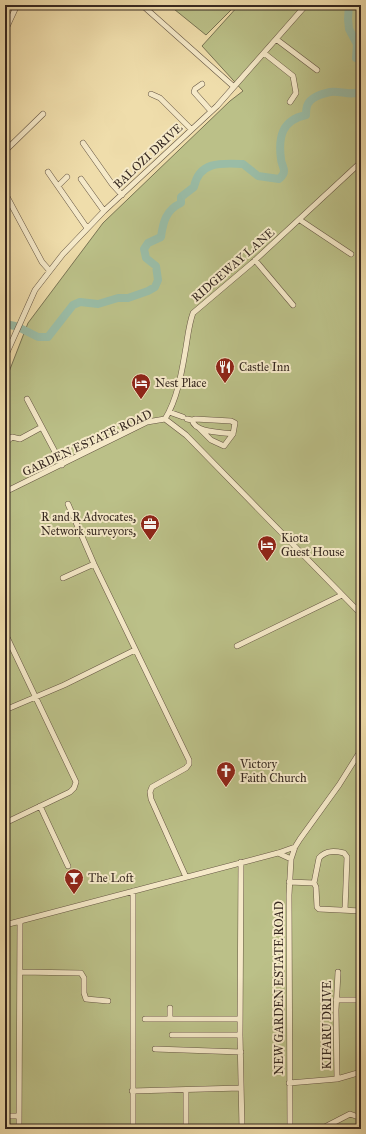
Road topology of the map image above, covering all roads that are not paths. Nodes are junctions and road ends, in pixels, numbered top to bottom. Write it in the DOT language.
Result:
graph roads {
  1 [pos="17,5"];
  2 [pos="142,5"];
  3 [pos="306,5"];
  4 [pos="5,31"];
  5 [pos="276,39"];
  6 [pos="264,53"];
  7 [pos="317,70"];
  8 [pos="202,84"];
  9 [pos="233,86"];
  10 [pos="151,94"];
  11 [pos="290,102"];
  12 [pos="211,110"];
  13 [pos="43,114"];
  14 [pos="191,129"];
  15 [pos="84,143"];
  16 [pos="5,151"];
  17 [pos="361,162"];
  18 [pos="48,172"];
  19 [pos="67,177"];
  20 [pos="81,179"];
  21 [pos="58,186"];
  22 [pos="5,193"];
  23 [pos="122,195"];
  24 [pos="104,211"];
  25 [pos="300,220"];
  26 [pos="87,228"];
  27 [pos="351,254"];
  28 [pos="255,260"];
  29 [pos="49,270"];
  30 [pos="293,305"];
  31 [pos="5,357"];
  32 [pos="27,399"];
  33 [pos="169,412"];
  34 [pos="165,419"];
  35 [pos="187,419"];
  36 [pos="42,427"];
  37 [pos="200,429"];
  38 [pos="233,434"];
  39 [pos="5,443"];
  40 [pos="62,465"];
  41 [pos="5,492"];
  42 [pos="68,504"];
  43 [pos="94,564"];
  44 [pos="63,578"];
  45 [pos="342,595"];
  46 [pos="361,614"];
  47 [pos="5,633"];
  48 [pos="237,646"];
  49 [pos="135,650"];
  50 [pos="36,697"];
  51 [pos="5,710"];
  52 [pos="361,750"];
  53 [pos="40,806"];
  54 [pos="5,823"];
  55 [pos="295,847"];
  56 [pos="278,853"];
  57 [pos="291,859"];
  58 [pos="241,862"];
  59 [pos="68,866"];
  60 [pos="186,877"];
  61 [pos="289,882"];
  62 [pos="314,883"];
  63 [pos="133,891"];
  64 [pos="345,910"];
  65 [pos="361,911"];
  66 [pos="20,921"];
  67 [pos="5,924"];
  68 [pos="20,972"];
  69 [pos="338,972"];
  70 [pos="336,1000"];
  71 [pos="361,1000"];
  72 [pos="108,1001"];
  73 [pos="170,1008"];
  74 [pos="145,1019"];
  75 [pos="170,1019"];
  76 [pos="240,1019"];
  77 [pos="172,1035"];
  78 [pos="240,1035"];
  79 [pos="155,1049"];
  80 [pos="240,1052"];
  81 [pos="361,1072"];
  82 [pos="337,1079"];
  83 [pos="289,1083"];
  84 [pos="241,1088"];
  85 [pos="186,1090"];
  86 [pos="132,1091"];
  87 [pos="5,1116"];
  88 [pos="18,1116"];
  89 [pos="361,1118"];
  90 [pos="19,1129"];
  91 [pos="132,1129"];
  92 [pos="186,1129"];
  93 [pos="242,1129"];
  94 [pos="290,1129"];
  95 [pos="321,1129"];
  1 -- 4 [label="street"];
  2 -- 9 [label="street"];
  3 -- 5 [label="street, BALOZI DRIVE"];
  5 -- 6 [label="street, BALOZI DRIVE"];
  5 -- 7 [label="street"];
  6 -- 9 [label="street, BALOZI DRIVE"];
  6 -- 11 [label="street"];
  8 -- 12 [label="street"];
  9 -- 12 [label="street, BALOZI DRIVE"];
  10 -- 14 [label="street"];
  12 -- 14 [label="street, BALOZI DRIVE"];
  13 -- 16 [label="street"];
  14 -- 23 [label="street, BALOZI DRIVE"];
  15 -- 23 [label="street"];
  17 -- 25 [label="street, RIDGEWAY LANE"];
  18 -- 21 [label="street"];
  19 -- 21 [label="street"];
  20 -- 24 [label="street"];
  21 -- 26 [label="street"];
  22 -- 29 [label="street"];
  23 -- 24 [label="street, BALOZI DRIVE"];
  24 -- 26 [label="street, BALOZI DRIVE"];
  25 -- 27 [label="street"];
  25 -- 28 [label="street, RIDGEWAY LANE"];
  26 -- 29 [label="street, BALOZI DRIVE"];
  28 -- 30 [label="street"];
  28 -- 33 [label="street, RIDGEWAY LANE"];
  29 -- 31 [label="street, BALOZI DRIVE"];
  32 -- 36 [label="street"];
  33 -- 34 [label="street, RIDGEWAY LANE"];
  33 -- 35 [label="street"];
  34 -- 40 [label="street, GARDEN ESTATE ROAD"];
  34 -- 45 [label="street, GARDEN ESTATE ROAD"];
  35 -- 37 [label="street"];
  35 -- 38 [label="street"];
  36 -- 39 [label="street"];
  36 -- 40 [label="street"];
  37 -- 38 [label="street"];
  37 -- 38 [label="street"];
  40 -- 41 [label="street, GARDEN ESTATE ROAD"];
  42 -- 43 [label="street"];
  43 -- 44 [label="street"];
  43 -- 49 [label="street"];
  45 -- 46 [label="street, GARDEN ESTATE ROAD"];
  45 -- 48 [label="street"];
  47 -- 50 [label="street"];
  49 -- 50 [label="street"];
  49 -- 60 [label="street"];
  50 -- 51 [label="street"];
  50 -- 53 [label="street"];
  52 -- 55 [label="street, NEW GARDEN ESTATE ROAD"];
  53 -- 54 [label="street"];
  53 -- 59 [label="street"];
  55 -- 56 [label="street"];
  55 -- 57 [label="street, NEW GARDEN ESTATE ROAD"];
  56 -- 57 [label="street"];
  56 -- 58 [label="street"];
  57 -- 61 [label="street, NEW GARDEN ESTATE ROAD"];
  58 -- 60 [label="street"];
  58 -- 76 [label="street"];
  60 -- 63 [label="street"];
  61 -- 62 [label="street"];
  61 -- 83 [label="street, NEW GARDEN ESTATE ROAD"];
  62 -- 64 [label="street"];
  62 -- 64 [label="street"];
  63 -- 66 [label="street"];
  63 -- 86 [label="street"];
  64 -- 65 [label="street"];
  66 -- 67 [label="street"];
  66 -- 68 [label="street"];
  68 -- 72 [label="street"];
  68 -- 88 [label="street"];
  69 -- 70 [label="street, KIFARU DRIVE"];
  70 -- 71 [label="street"];
  70 -- 82 [label="street, KIFARU DRIVE"];
  73 -- 75 [label="street"];
  74 -- 75 [label="street"];
  75 -- 76 [label="street"];
  76 -- 78 [label="street"];
  77 -- 78 [label="street"];
  78 -- 80 [label="street"];
  79 -- 80 [label="street"];
  80 -- 84 [label="street"];
  81 -- 82 [label="street"];
  82 -- 83 [label="street"];
  83 -- 94 [label="street, NEW GARDEN ESTATE ROAD"];
  84 -- 85 [label="street"];
  84 -- 93 [label="street"];
  85 -- 86 [label="street"];
  85 -- 92 [label="street"];
  86 -- 91 [label="street"];
  87 -- 88 [label="street"];
  88 -- 90 [label="street"];
  89 -- 95 [label="street"];
}
